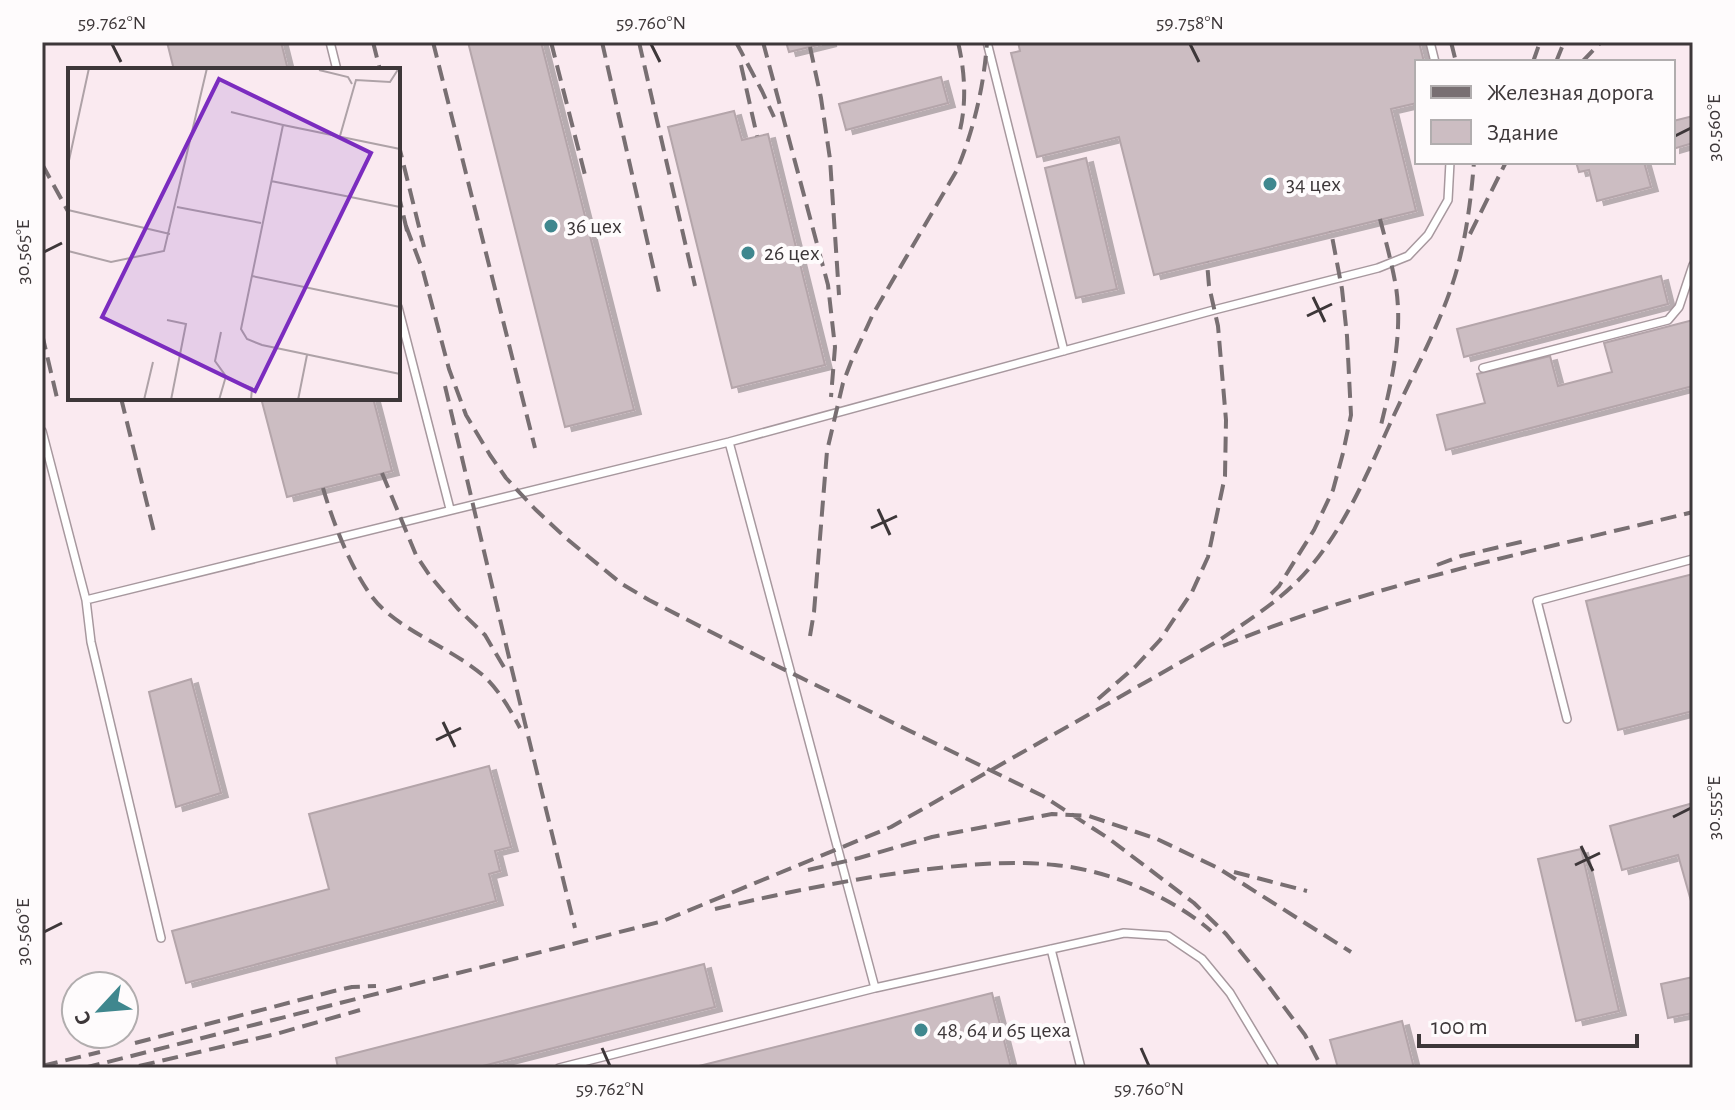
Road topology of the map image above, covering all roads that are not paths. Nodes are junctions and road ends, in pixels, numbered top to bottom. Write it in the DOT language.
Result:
graph roads {
  1 [pos="330,42"];
  2 [pos="987,42"];
  3 [pos="336,68"];
  4 [pos="1450,164"];
  5 [pos="1693,265"];
  6 [pos="400,315"];
  7 [pos="1064,351"];
  8 [pos="1483,368"];
  9 [pos="42,431"];
  10 [pos="729,442"];
  11 [pos="450,509"];
  12 [pos="1693,559"];
  13 [pos="86,600"];
  14 [pos="1567,719"];
  15 [pos="161,938"];
  16 [pos="1051,949"];
  17 [pos="875,988"];
  18 [pos="559,1068"];
  19 [pos="1081,1068"];
  20 [pos="1275,1068"];
  1 -- 3 [label="lane"];
  2 -- 7 [label="lane"];
  4 -- 7 [label="lane"];
  5 -- 8 [label="lane"];
  6 -- 11 [label="lane"];
  7 -- 10 [label="lane"];
  9 -- 13 [label="lane"];
  10 -- 11 [label="lane"];
  10 -- 17 [label="lane"];
  11 -- 13 [label="lane"];
  12 -- 14 [label="lane"];
  13 -- 15 [label="lane"];
  16 -- 17 [label="lane"];
  16 -- 19 [label="lane"];
  16 -- 20 [label="lane"];
  17 -- 18 [label="lane"];
}
